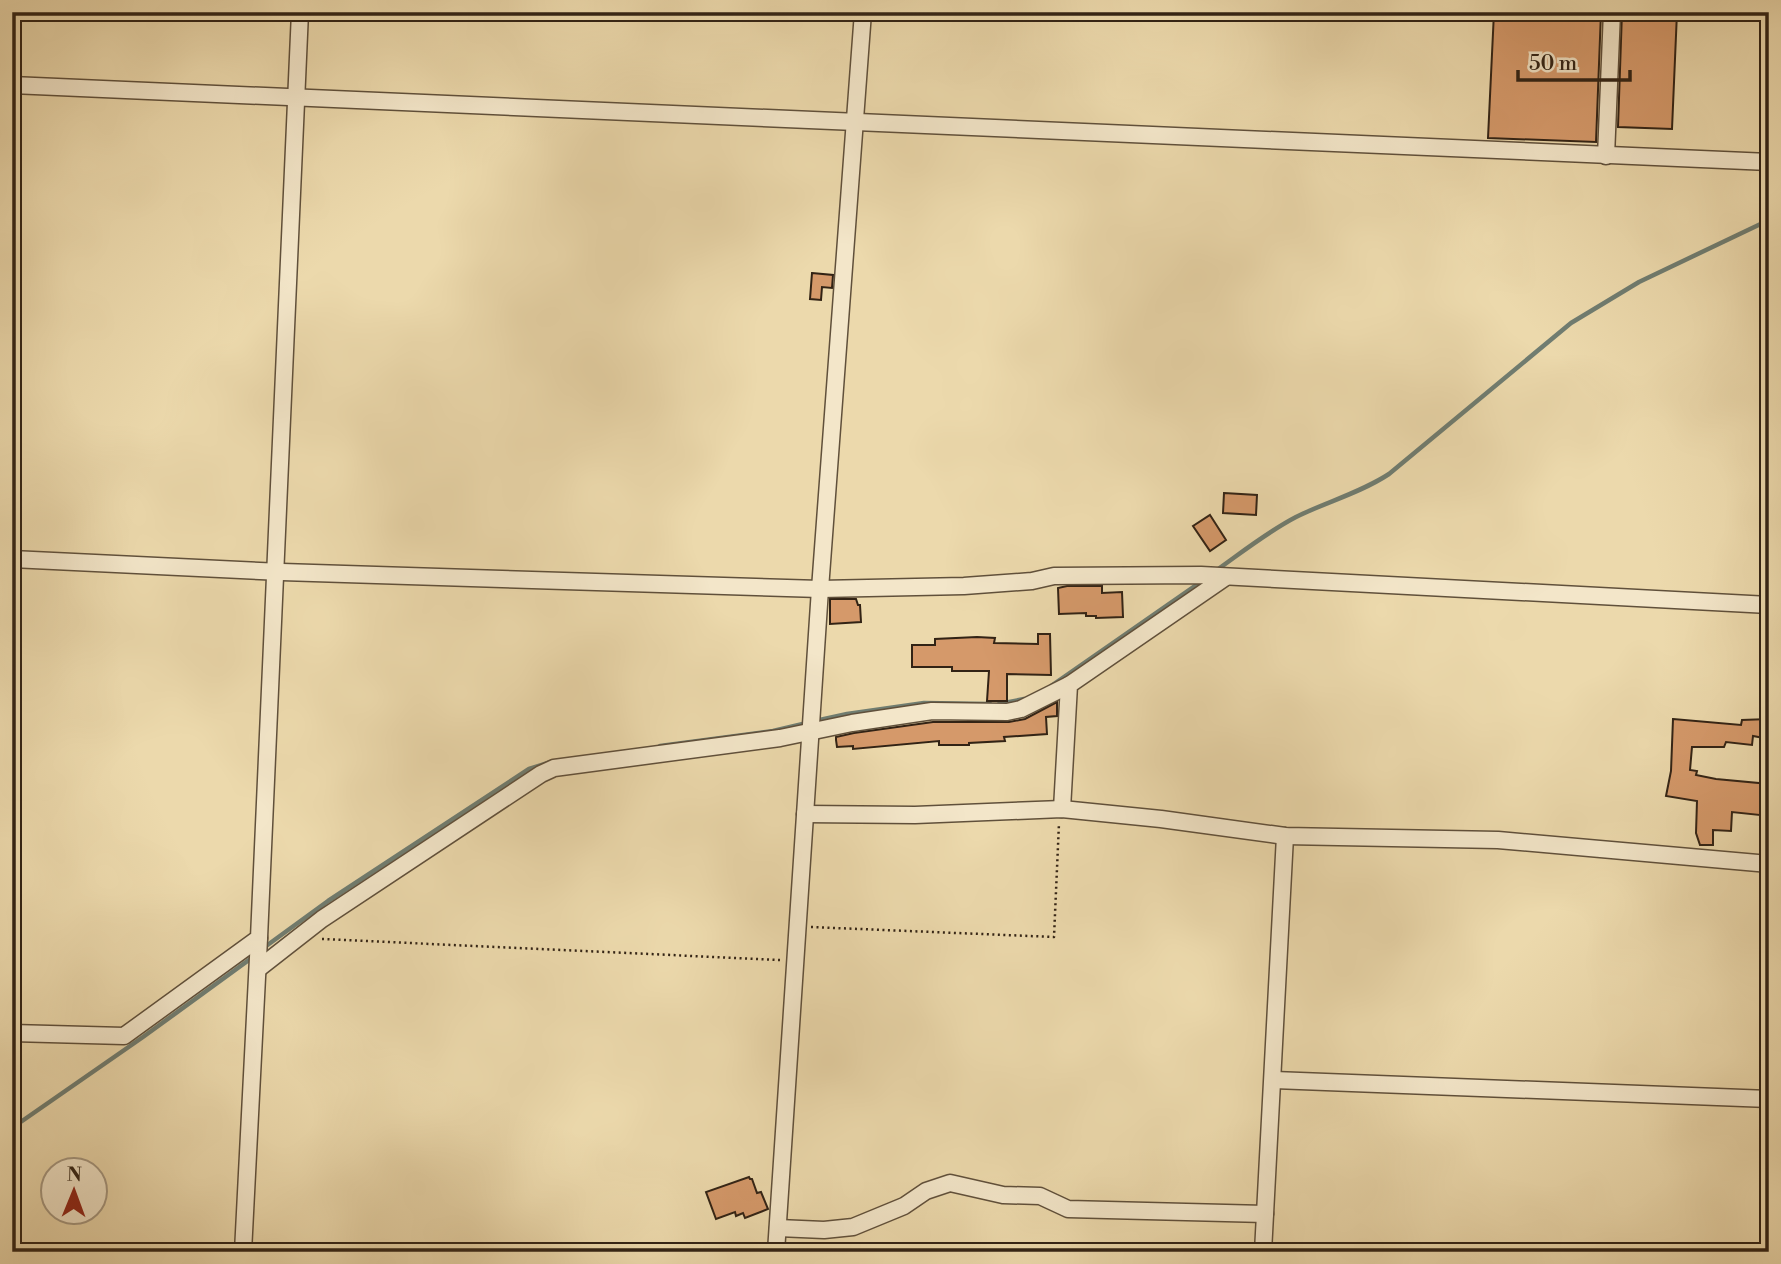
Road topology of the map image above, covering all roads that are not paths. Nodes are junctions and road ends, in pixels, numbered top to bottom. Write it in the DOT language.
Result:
graph roads {
  1 [pos="300,12"];
  2 [pos="863,12"];
  3 [pos="1612,12"];
  4 [pos="12,85"];
  5 [pos="296,97"];
  6 [pos="856,121"];
  7 [pos="1606,156"];
  8 [pos="1769,162"];
  9 [pos="12,559"];
  10 [pos="275,571"];
  11 [pos="1215,576"];
  12 [pos="820,589"];
  13 [pos="1769,605"];
  14 [pos="1069,685"];
  15 [pos="811,725"];
  16 [pos="1062,809"];
  17 [pos="805,814"];
  18 [pos="1285,836"];
  19 [pos="1769,864"];
  20 [pos="259,952"];
  21 [pos="12,1033"];
  22 [pos="1274,1080"];
  23 [pos="1769,1099"];
  24 [pos="1265,1214"];
  25 [pos="778,1228"];
  26 [pos="243,1252"];
  27 [pos="776,1252"];
  28 [pos="1263,1252"];
  1 -- 5 [label="street"];
  2 -- 6 [label="street"];
  3 -- 7 [label="street"];
  4 -- 5 [label="street"];
  5 -- 6 [label="street"];
  5 -- 10 [label="street"];
  6 -- 7 [label="street"];
  6 -- 12 [label="street"];
  7 -- 8 [label="street"];
  9 -- 10 [label="street"];
  10 -- 12 [label="street"];
  10 -- 20 [label="street"];
  11 -- 12 [label="street"];
  11 -- 13 [label="street"];
  11 -- 14 [label="street"];
  12 -- 15 [label="street"];
  14 -- 15 [label="street"];
  14 -- 16 [label="street"];
  15 -- 17 [label="street"];
  15 -- 20 [label="street"];
  16 -- 17 [label="street"];
  16 -- 18 [label="street"];
  17 -- 25 [label="street"];
  18 -- 19 [label="street"];
  18 -- 22 [label="street"];
  20 -- 21 [label="street"];
  20 -- 26 [label="street"];
  22 -- 23 [label="street"];
  22 -- 24 [label="street"];
  24 -- 25 [label="street"];
  24 -- 28 [label="street"];
  25 -- 27 [label="street"];
}
